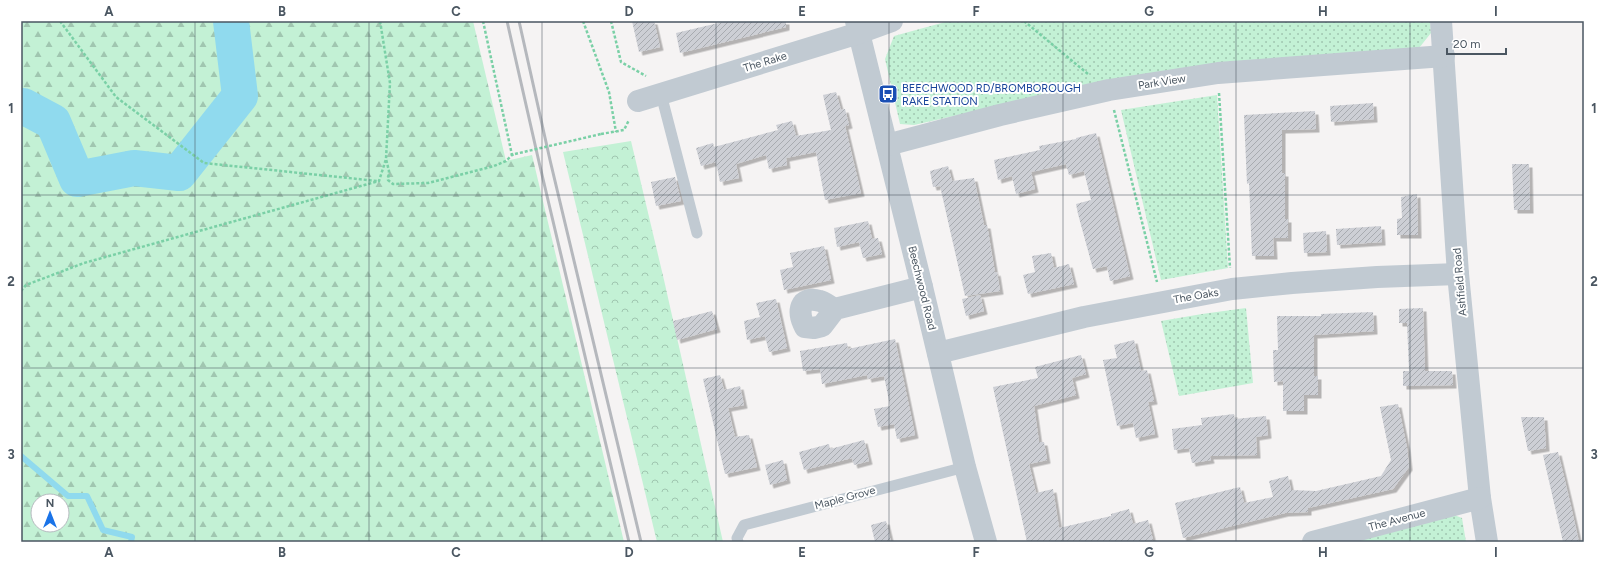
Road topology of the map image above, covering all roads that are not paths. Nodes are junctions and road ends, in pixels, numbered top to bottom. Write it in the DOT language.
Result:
graph roads {
  1 [pos="892,21"];
  2 [pos="1441,21"];
  3 [pos="858,27"];
  4 [pos="1444,56"];
  5 [pos="661,94"];
  6 [pos="638,101"];
  7 [pos="886,145"];
  8 [pos="697,233"];
  9 [pos="1458,274"];
  10 [pos="922,286"];
  11 [pos="835,309"];
  12 [pos="938,353"];
  13 [pos="965,467"];
  14 [pos="1480,498"];
  15 [pos="738,542"];
  16 [pos="986,542"];
  17 [pos="1313,542"];
  18 [pos="1487,542"];
  1 -- 3 [label="street, The Rake"];
  2 -- 4 [label="street, Ashfield Road"];
  3 -- 5 [label="street, The Rake"];
  3 -- 7 [label="street, Beechwood Road"];
  4 -- 7 [label="street, Park View"];
  4 -- 9 [label="street, Ashfield Road"];
  5 -- 6 [label="street, The Rake"];
  5 -- 8 [label="lane"];
  7 -- 10 [label="street, Beechwood Road"];
  9 -- 12 [label="street, The Oaks"];
  9 -- 14 [label="street, Ashfield Road"];
  10 -- 11 [label="street"];
  10 -- 12 [label="street, Beechwood Road"];
  12 -- 13 [label="street, Beechwood Road"];
  13 -- 15 [label="lane, Maple Grove"];
  13 -- 16 [label="street, Beechwood Road"];
  14 -- 17 [label="street, The Avenue"];
  14 -- 18 [label="street, Ashfield Road"];
}
